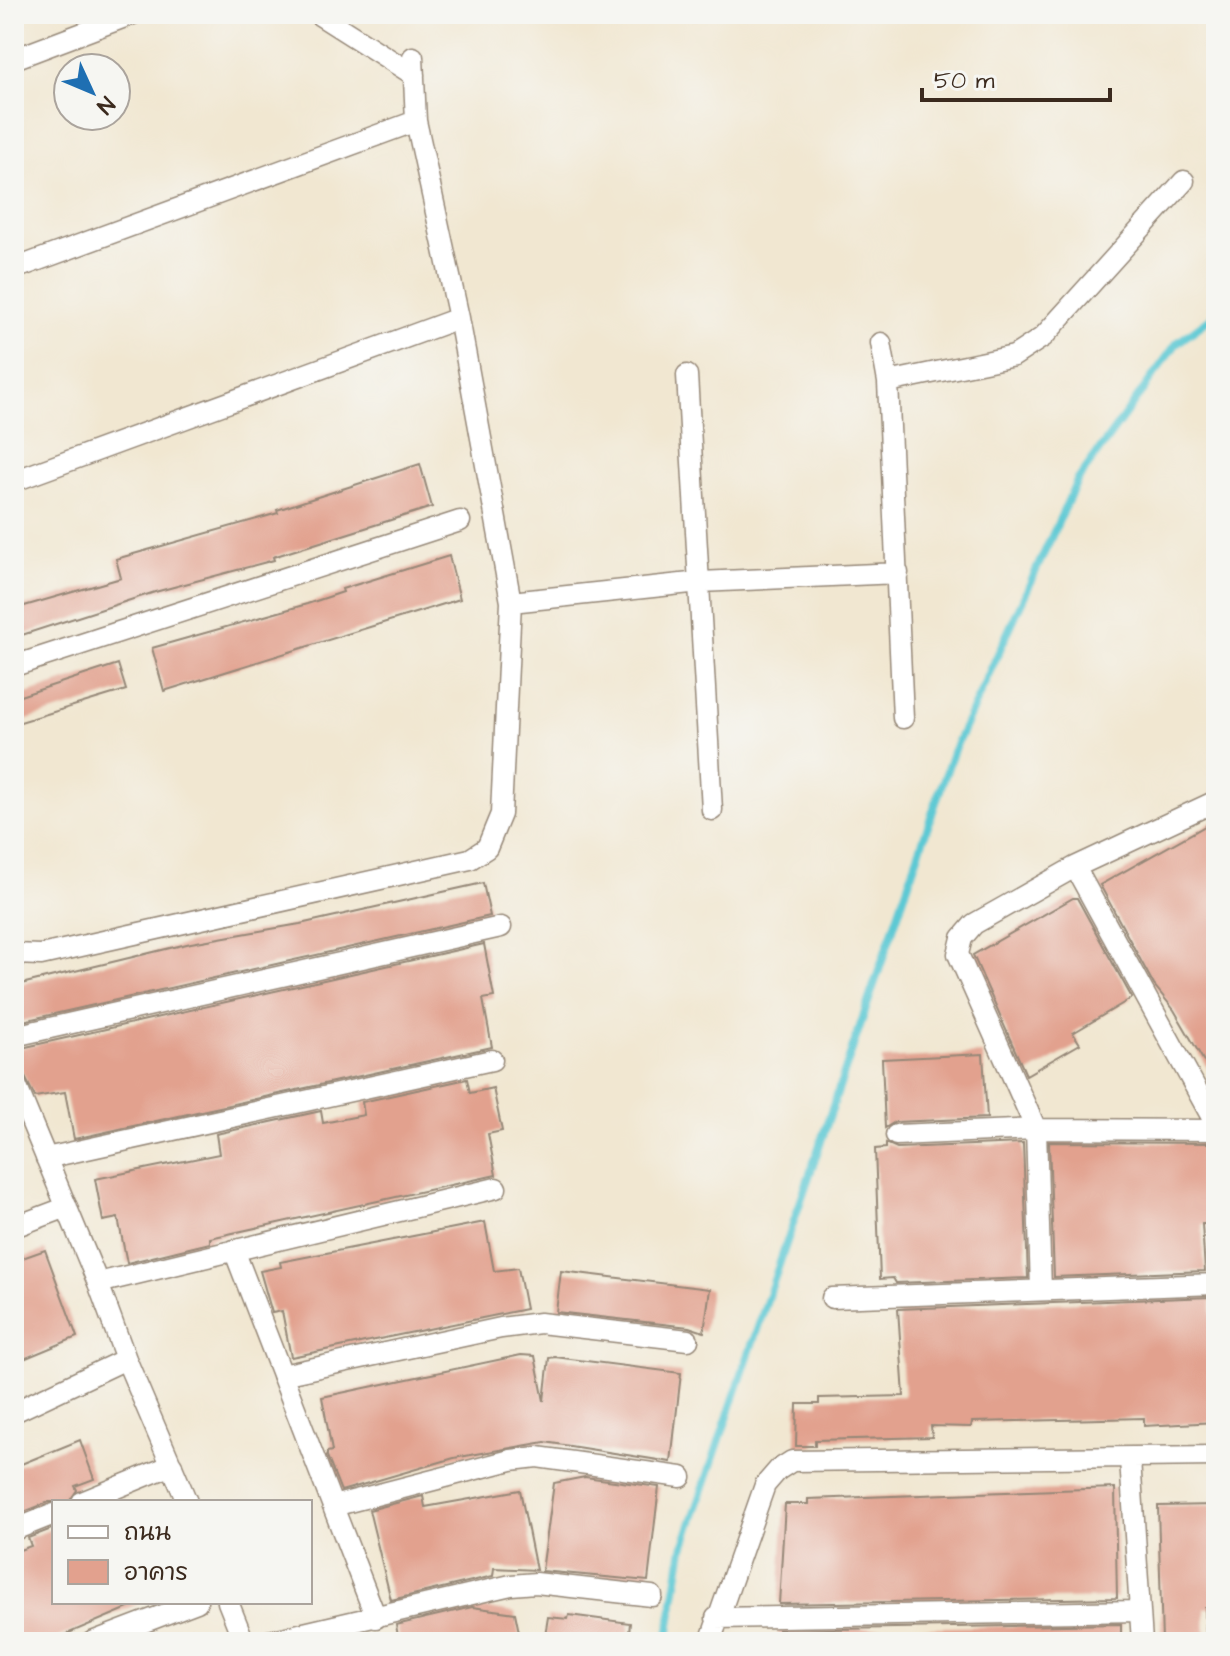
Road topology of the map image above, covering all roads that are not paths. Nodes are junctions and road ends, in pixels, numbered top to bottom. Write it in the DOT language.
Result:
graph roads {
  1 [pos="133,14"];
  2 [pos="318,14"];
  3 [pos="14,59"];
  4 [pos="416,121"];
  5 [pos="1184,181"];
  6 [pos="14,269"];
  7 [pos="459,318"];
  8 [pos="881,343"];
  9 [pos="687,375"];
  10 [pos="888,382"];
  11 [pos="14,481"];
  12 [pos="460,521"];
  13 [pos="898,573"];
  14 [pos="700,582"];
  15 [pos="511,602"];
  16 [pos="14,666"];
  17 [pos="903,718"];
  18 [pos="1216,801"];
  19 [pos="712,810"];
  20 [pos="1075,867"];
  21 [pos="501,927"];
  22 [pos="14,954"];
  23 [pos="14,1036"];
  24 [pos="492,1060"];
  25 [pos="14,1080"];
  26 [pos="1216,1127"];
  27 [pos="1036,1129"];
  28 [pos="896,1135"];
  29 [pos="46,1158"];
  30 [pos="496,1188"];
  31 [pos="67,1207"];
  32 [pos="14,1227"];
  33 [pos="234,1250"];
  34 [pos="98,1283"];
  35 [pos="1216,1284"];
  36 [pos="1041,1290"];
  37 [pos="832,1298"];
  38 [pos="688,1340"];
  39 [pos="126,1359"];
  40 [pos="282,1375"];
  41 [pos="14,1412"];
  42 [pos="1216,1456"];
  43 [pos="1130,1459"];
  44 [pos="172,1465"];
  45 [pos="681,1477"];
  46 [pos="87,1500"];
  47 [pos="186,1500"];
  48 [pos="333,1506"];
  49 [pos="52,1515"];
  50 [pos="14,1530"];
  51 [pos="652,1596"];
  52 [pos="192,1604"];
  53 [pos="229,1604"];
  54 [pos="1140,1611"];
  55 [pos="376,1618"];
  56 [pos="716,1618"];
  57 [pos="92,1642"];
  58 [pos="244,1642"];
  59 [pos="265,1642"];
  60 [pos="710,1642"];
  61 [pos="1142,1642"];
  1 -- 3 [label="street"];
  2 -- 4 [label="street"];
  4 -- 6 [label="street"];
  4 -- 7 [label="street"];
  5 -- 10 [label="street"];
  7 -- 11 [label="street"];
  7 -- 15 [label="street"];
  8 -- 10 [label="street"];
  9 -- 14 [label="street"];
  10 -- 13 [label="street"];
  12 -- 16 [label="street"];
  13 -- 14 [label="street"];
  13 -- 17 [label="street"];
  14 -- 15 [label="street"];
  14 -- 19 [label="street"];
  15 -- 22 [label="street"];
  18 -- 20 [label="street"];
  20 -- 26 [label="street"];
  20 -- 27 [label="street"];
  21 -- 23 [label="street"];
  24 -- 29 [label="street"];
  25 -- 29 [label="street"];
  26 -- 27 [label="street"];
  27 -- 28 [label="street"];
  27 -- 36 [label="street"];
  29 -- 31 [label="street"];
  30 -- 33 [label="street"];
  31 -- 32 [label="street"];
  31 -- 34 [label="street"];
  33 -- 34 [label="street"];
  33 -- 40 [label="street"];
  34 -- 39 [label="street"];
  35 -- 36 [label="street"];
  36 -- 37 [label="street"];
  38 -- 40 [label="street"];
  39 -- 41 [label="street"];
  39 -- 44 [label="street"];
  40 -- 48 [label="street"];
  42 -- 43 [label="street"];
  43 -- 54 [label="street"];
  43 -- 56 [label="street"];
  44 -- 46 [label="street"];
  44 -- 47 [label="street"];
  45 -- 48 [label="street"];
  48 -- 55 [label="street"];
  49 -- 50 [label="street"];
  51 -- 55 [label="street"];
  52 -- 57 [label="street"];
  53 -- 58 [label="street"];
  54 -- 56 [label="street"];
  54 -- 61 [label="street"];
  55 -- 59 [label="street"];
  56 -- 60 [label="street"];
}
